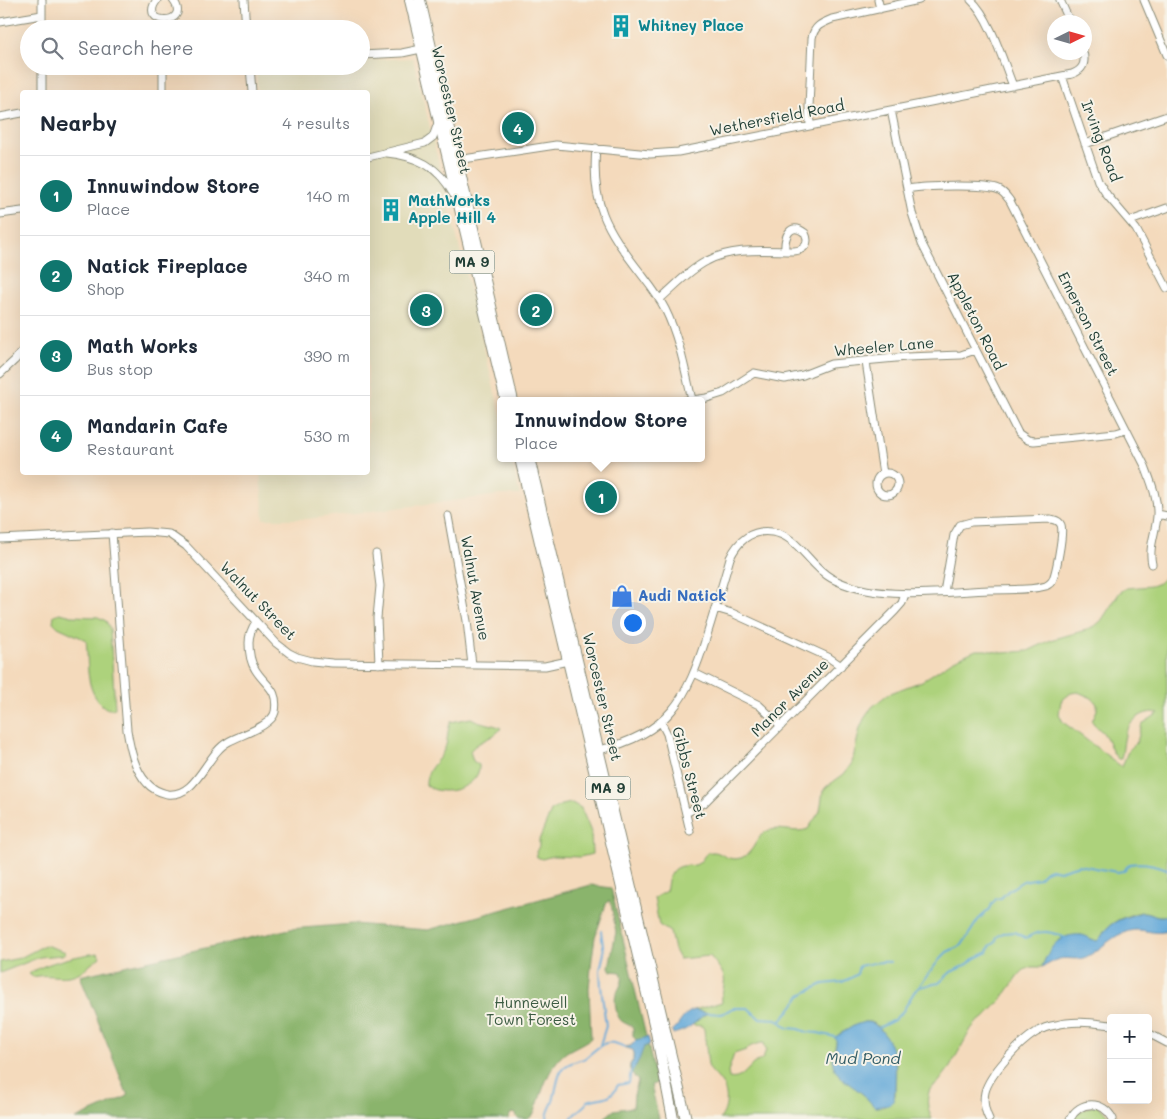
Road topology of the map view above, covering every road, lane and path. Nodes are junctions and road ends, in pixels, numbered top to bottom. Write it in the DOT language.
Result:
graph roads {
  1 [pos="42,0"];
  2 [pos="156,0"];
  3 [pos="173,0"];
  4 [pos="244,0"];
  5 [pos="410,0"];
  6 [pos="420,0"];
  7 [pos="878,0"];
  8 [pos="919,0"];
  9 [pos="971,0"];
  10 [pos="1060,0"];
  11 [pos="1144,0"];
  12 [pos="880,9"];
  13 [pos="42,15"];
  14 [pos="1067,15"];
  15 [pos="42,20"];
  16 [pos="160,20"];
  17 [pos="170,20"];
  18 [pos="245,20"];
  19 [pos="0,22"];
  20 [pos="421,49"];
  21 [pos="370,55"];
  22 [pos="1167,55"];
  23 [pos="1084,60"];
  24 [pos="42,75"];
  25 [pos="163,75"];
  26 [pos="251,75"];
  27 [pos="1062,76"];
  28 [pos="1013,86"];
  29 [pos="42,90"];
  30 [pos="163,90"];
  31 [pos="252,90"];
  32 [pos="891,110"];
  33 [pos="20,113"];
  34 [pos="1167,116"];
  35 [pos="0,118"];
  36 [pos="438,123"];
  37 [pos="810,125"];
  38 [pos="1085,144"];
  39 [pos="596,148"];
  40 [pos="387,153"];
  41 [pos="370,157"];
  42 [pos="457,160"];
  43 [pos="907,189"];
  44 [pos="458,204"];
  45 [pos="1167,208"];
  46 [pos="20,211"];
  47 [pos="0,214"];
  48 [pos="1130,221"];
  49 [pos="785,251"];
  50 [pos="1167,288"];
  51 [pos="660,299"];
  52 [pos="975,350"];
  53 [pos="20,354"];
  54 [pos="866,362"];
  55 [pos="0,374"];
  56 [pos="505,397"];
  57 [pos="512,397"];
  58 [pos="691,397"];
  59 [pos="705,398"];
  60 [pos="1126,430"];
  61 [pos="521,462"];
  62 [pos="529,462"];
  63 [pos="883,474"];
  64 [pos="1157,514"];
  65 [pos="448,516"];
  66 [pos="1167,516"];
  67 [pos="112,533"];
  68 [pos="0,539"];
  69 [pos="376,554"];
  70 [pos="1152,564"];
  71 [pos="944,592"];
  72 [pos="905,594"];
  73 [pos="715,608"];
  74 [pos="256,622"];
  75 [pos="568,662"];
  76 [pos="379,664"];
  77 [pos="472,665"];
  78 [pos="841,666"];
  79 [pos="694,673"];
  80 [pos="661,722"];
  81 [pos="781,726"];
  82 [pos="599,750"];
  83 [pos="686,813"];
  84 [pos="690,831"];
  85 [pos="1107,1025"];
  86 [pos="1152,1035"];
  87 [pos="1167,1043"];
  88 [pos="673,1119"];
  89 [pos="686,1119"];
  90 [pos="989,1119"];
  91 [pos="1070,1119"];
  92 [pos="1113,1119"];
  1 -- 13 [label="street"];
  2 -- 16 [label="street"];
  3 -- 17 [label="street"];
  4 -- 18 [label="street"];
  5 -- 20 [label="highway, Worcester Street / MA 9"];
  6 -- 42 [label="highway, Worcester Street / MA 9"];
  7 -- 12 [label="street"];
  8 -- 12 [label="street"];
  9 -- 28 [label="street"];
  10 -- 14 [label="street"];
  11 -- 22 [label="street"];
  12 -- 37 [label="street"];
  13 -- 15 [label="street"];
  13 -- 19 [label="street"];
  20 -- 21 [label="street"];
  20 -- 36 [label="highway, Worcester Street / MA 9"];
  23 -- 27 [label="street, Wethersfield Road"];
  24 -- 29 [label="street"];
  25 -- 30 [label="street"];
  26 -- 31 [label="street"];
  27 -- 28 [label="street, Wethersfield Road"];
  27 -- 38 [label="street, Irving Road"];
  28 -- 32 [label="street, Wethersfield Road"];
  32 -- 37 [label="street, Wethersfield Road"];
  32 -- 43 [label="street, Appleton Road"];
  33 -- 35 [label="street"];
  34 -- 38 [label="street"];
  36 -- 40 [label="street"];
  36 -- 44 [label="highway, Worcester Street / MA 9"];
  37 -- 39 [label="street, Wethersfield Road"];
  38 -- 48 [label="street, Irving Road"];
  39 -- 42 [label="street, Wethersfield Road"];
  39 -- 51 [label="street"];
  40 -- 41 [label="street"];
  40 -- 44 [label="street"];
  42 -- 57 [label="highway, Worcester Street / MA 9"];
  43 -- 52 [label="street, Appleton Road"];
  43 -- 60 [label="street, Emerson Street"];
  44 -- 56 [label="highway, Worcester Street / MA 9"];
  45 -- 48 [label="street"];
  46 -- 47 [label="street"];
  48 -- 50 [label="street, Irving Road"];
  49 -- 51 [label="street"];
  51 -- 58 [label="street"];
  52 -- 54 [label="street, Wheeler Lane"];
  52 -- 60 [label="street, Appleton Road"];
  53 -- 55 [label="street"];
  54 -- 59 [label="street, Wheeler Lane"];
  54 -- 63 [label="street"];
  60 -- 64 [label="street, Emerson Street"];
  61 -- 75 [label="highway, Worcester Street / MA 9"];
  62 -- 82 [label="highway, Worcester Street / MA 9"];
  64 -- 66 [label="street"];
  64 -- 70 [label="street, Emerson Street"];
  65 -- 77 [label="street, Walnut Avenue"];
  67 -- 68 [label="street, Walnut Street"];
  67 -- 74 [label="street, Walnut Street"];
  67 -- 74 [label="street"];
  69 -- 76 [label="street"];
  71 -- 71 [label="street"];
  71 -- 72 [label="street"];
  72 -- 73 [label="street"];
  72 -- 78 [label="street, Manor Avenue"];
  73 -- 78 [label="street"];
  73 -- 79 [label="street"];
  74 -- 76 [label="street, Walnut Street"];
  75 -- 77 [label="street, Walnut Street"];
  75 -- 88 [label="highway, Worcester Street / MA 9"];
  76 -- 77 [label="street, Walnut Street"];
  78 -- 81 [label="street, Manor Avenue"];
  79 -- 80 [label="street"];
  79 -- 81 [label="street"];
  80 -- 82 [label="street"];
  80 -- 83 [label="street, Gibbs Street"];
  81 -- 83 [label="street, Manor Avenue"];
  82 -- 89 [label="highway, Worcester Street / MA 9"];
  83 -- 84 [label="street, Gibbs Street"];
  85 -- 90 [label="street"];
  86 -- 87 [label="street"];
  91 -- 92 [label="street"];
}
